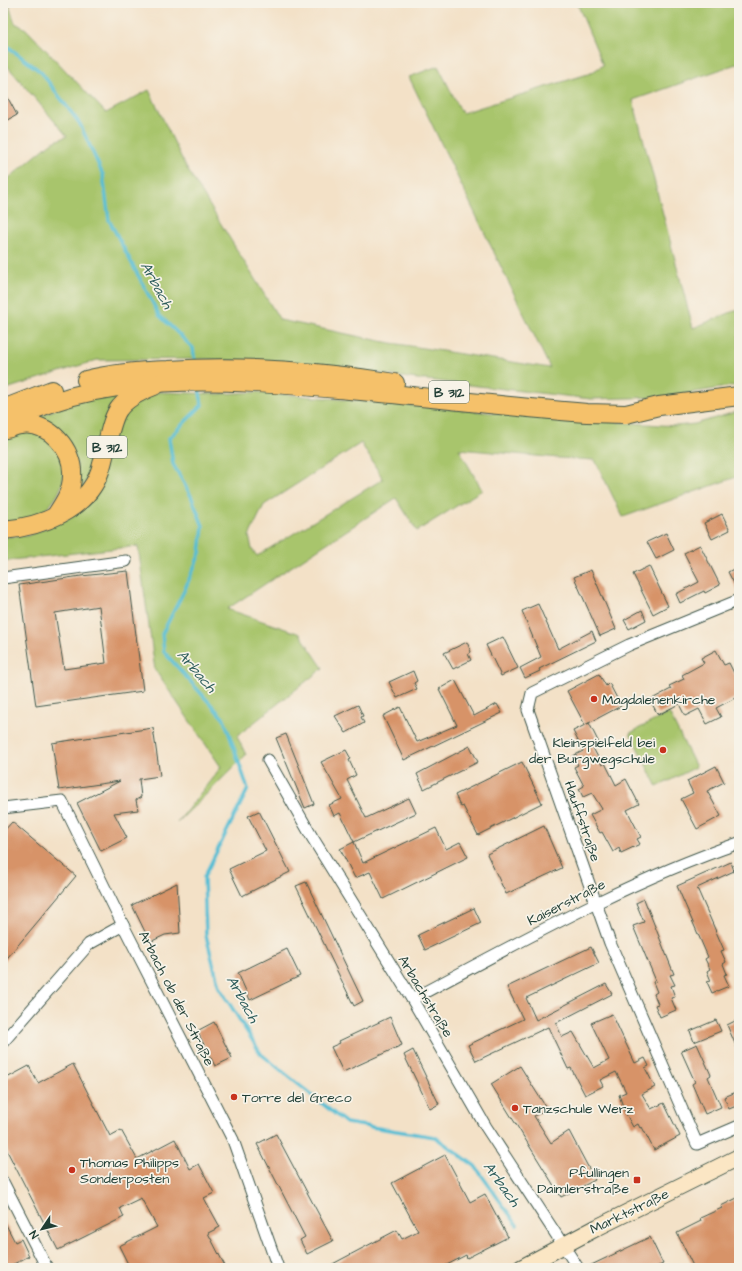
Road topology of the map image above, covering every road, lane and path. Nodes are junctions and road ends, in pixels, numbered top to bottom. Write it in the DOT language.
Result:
graph roads {
  1 [pos="244,375"];
  2 [pos="162,383"];
  3 [pos="739,396"];
  4 [pos="8,406"];
  5 [pos="3,426"];
  6 [pos="3,430"];
  7 [pos="56,516"];
  8 [pos="3,530"];
  9 [pos="126,561"];
  10 [pos="3,578"];
  11 [pos="739,600"];
  12 [pos="268,760"];
  13 [pos="3,808"];
  14 [pos="739,843"];
  15 [pos="596,903"];
  16 [pos="123,925"];
  17 [pos="412,999"];
  18 [pos="3,1042"];
  19 [pos="739,1126"];
  20 [pos="739,1157"];
  21 [pos="3,1182"];
  22 [pos="564,1245"];
  23 [pos="47,1268"];
  24 [pos="278,1268"];
  25 [pos="520,1268"];
  26 [pos="578,1268"];
  1 -- 2 [label="main road, B 312"];
  1 -- 3 [label="main road, B 312"];
  1 -- 4 [label="main road, B 312"];
  2 -- 5 [label="main road, B 312"];
  2 -- 7 [label="main road, B 312"];
  6 -- 7 [label="main road, B 312"];
  7 -- 8 [label="main road, B 312"];
  9 -- 10 [label="street"];
  11 -- 15 [label="street, Hauffstraße"];
  12 -- 17 [label="street, Arbachstraße"];
  13 -- 16 [label="street, Arbach ob der Straße"];
  14 -- 15 [label="street, Kaiserstraße"];
  15 -- 17 [label="street, Kaiserstraße"];
  15 -- 19 [label="street, Hauffstraße"];
  16 -- 18 [label="street"];
  16 -- 24 [label="street, Arbach ob der Straße"];
  17 -- 22 [label="street, Arbachstraße"];
  20 -- 22 [label="main road, Marktstraße"];
  21 -- 23 [label="street"];
  22 -- 25 [label="main road, Marktstraße"];
  22 -- 26 [label="street, Arbachstraße"];
}
